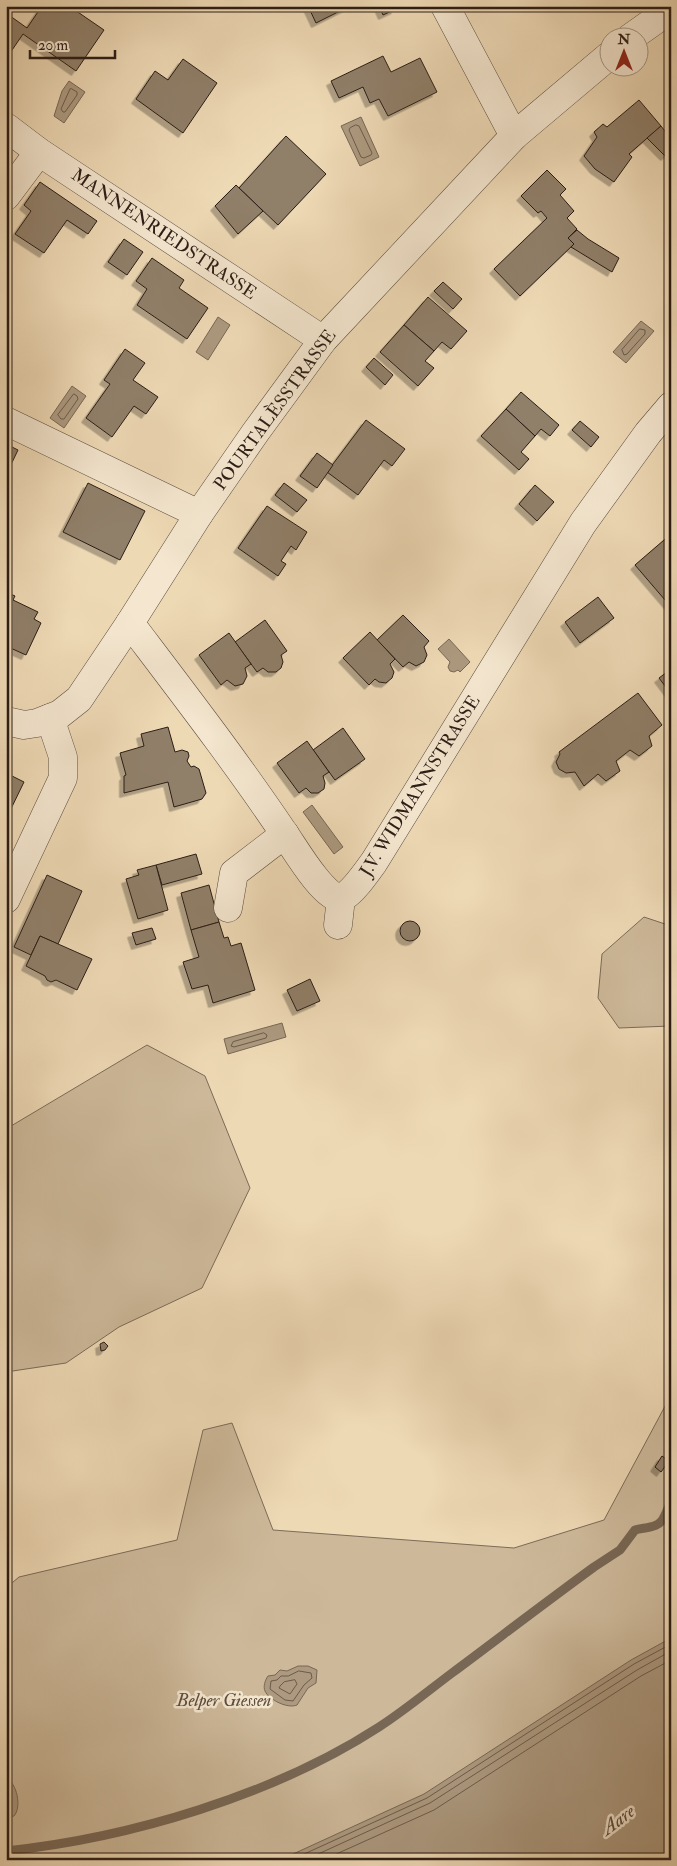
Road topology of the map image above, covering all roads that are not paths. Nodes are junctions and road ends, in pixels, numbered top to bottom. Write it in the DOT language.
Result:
graph roads {
  1 [pos="445,6"];
  2 [pos="671,9"];
  3 [pos="644,28"];
  4 [pos="600,63"];
  5 [pos="6,127"];
  6 [pos="514,136"];
  7 [pos="38,152"];
  8 [pos="6,196"];
  9 [pos="323,340"];
  10 [pos="671,406"];
  11 [pos="6,421"];
  12 [pos="199,514"];
  13 [pos="130,623"];
  14 [pos="50,718"];
  15 [pos="6,721"];
  16 [pos="285,834"];
  17 [pos="341,898"];
  18 [pos="6,899"];
  19 [pos="228,908"];
  20 [pos="338,925"];
  1 -- 6 [label="street"];
  2 -- 3 [label="street"];
  4 -- 6 [label="street, POURTALÈSSTRASSE"];
  5 -- 7 [label="street, MANNENRIEDSTRASSE"];
  6 -- 9 [label="street, POURTALÈSSTRASSE"];
  7 -- 8 [label="street"];
  7 -- 9 [label="street, MANNENRIEDSTRASSE"];
  9 -- 12 [label="street, POURTALÈSSTRASSE"];
  10 -- 17 [label="street, J.V. WIDMANNSTRASSE"];
  11 -- 12 [label="street"];
  12 -- 13 [label="street, POURTALÈSSTRASSE"];
  13 -- 14 [label="street, POURTALÈSSTRASSE"];
  13 -- 16 [label="street"];
  14 -- 15 [label="street, POURTALÈSSTRASSE"];
  14 -- 18 [label="street"];
  16 -- 17 [label="street"];
  16 -- 19 [label="street"];
  17 -- 20 [label="street"];
}
